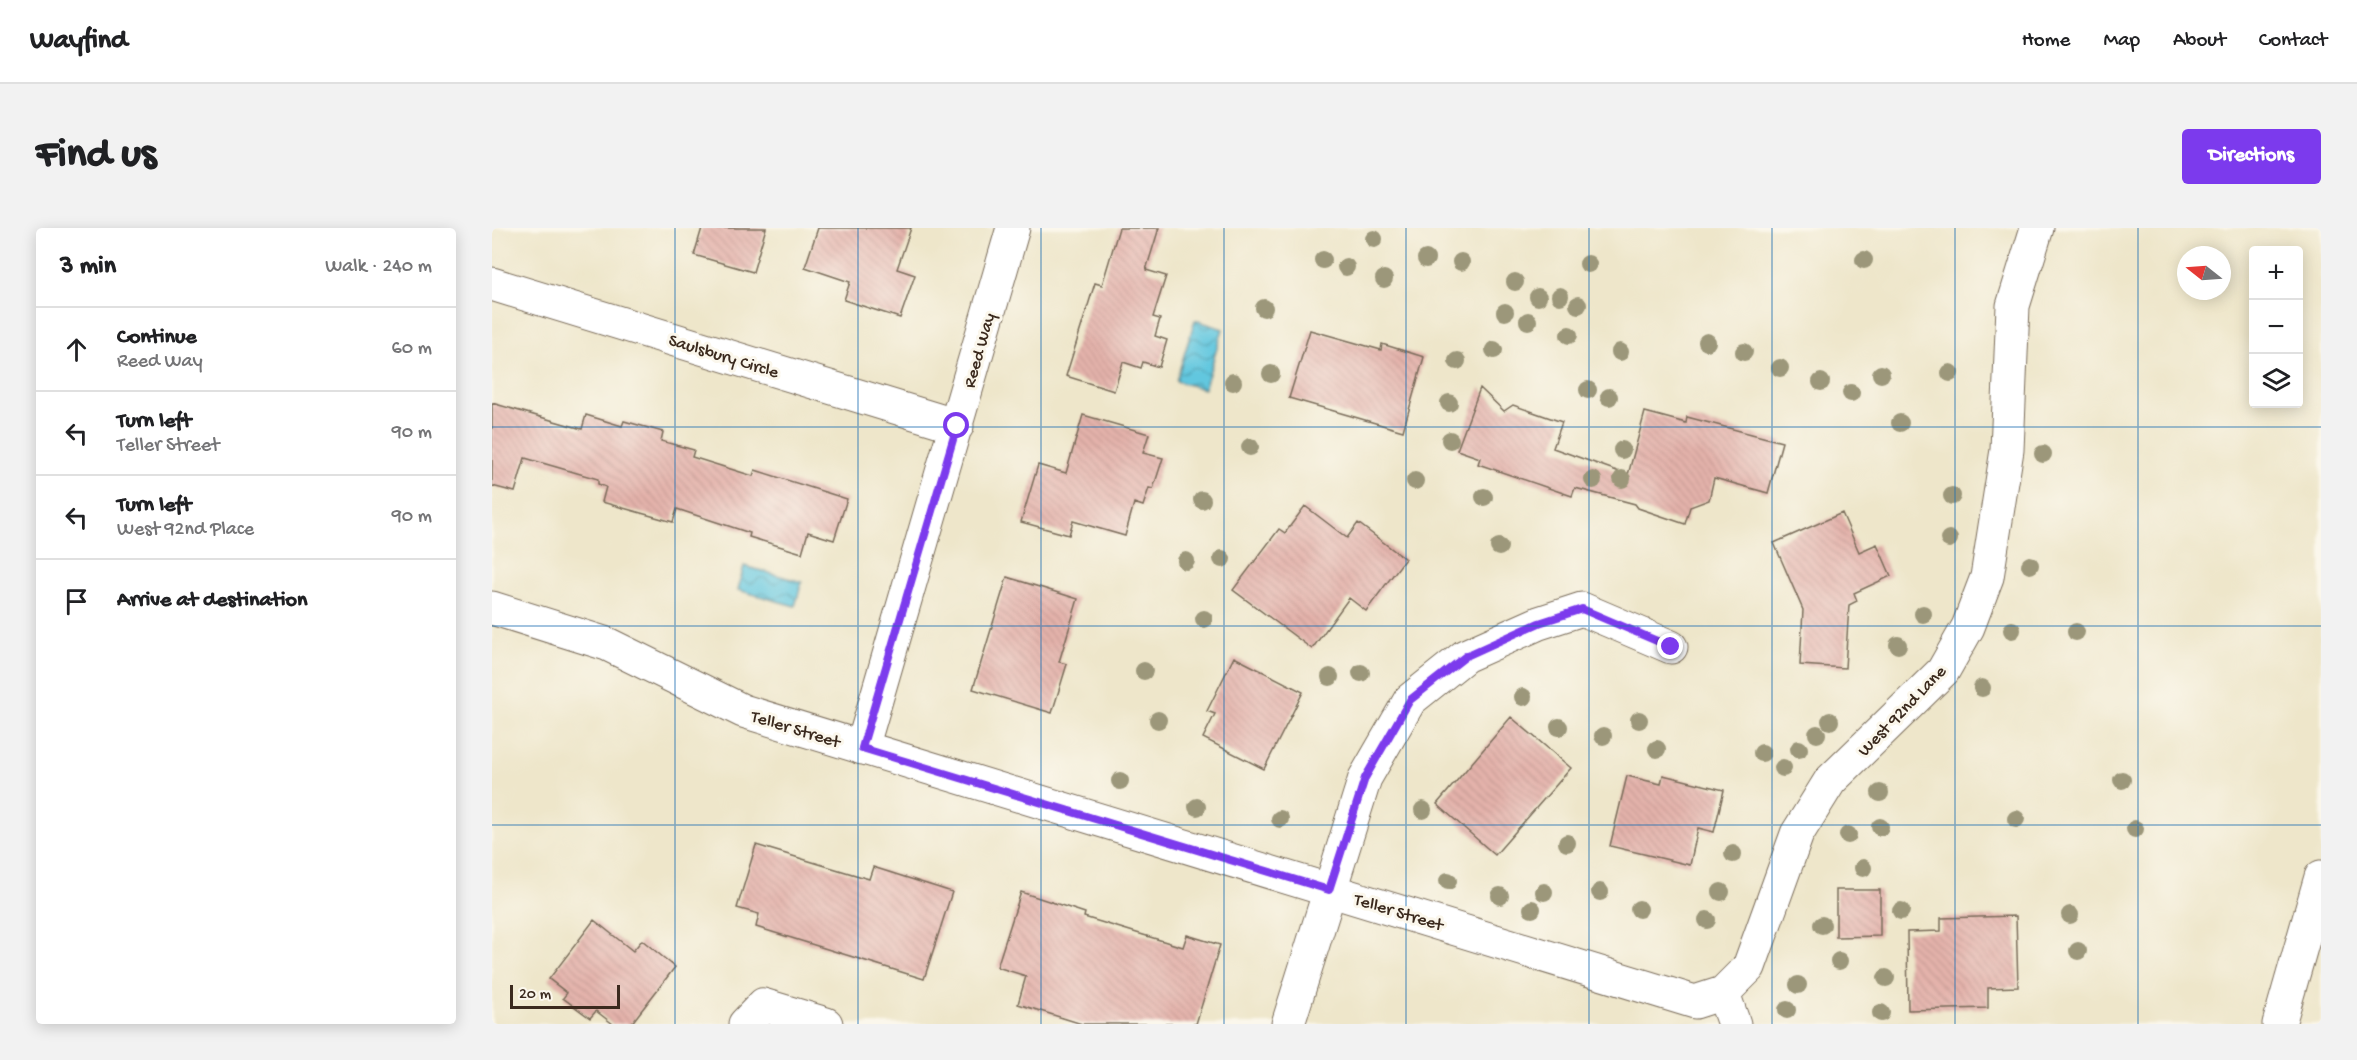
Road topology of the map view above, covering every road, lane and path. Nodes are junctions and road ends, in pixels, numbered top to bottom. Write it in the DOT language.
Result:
graph roads {
  1 [pos="1013,228"];
  2 [pos="2037,228"];
  3 [pos="492,284"];
  4 [pos="957,426"];
  5 [pos="492,608"];
  6 [pos="1671,647"];
  7 [pos="862,748"];
  8 [pos="2321,876"];
  9 [pos="1329,890"];
  10 [pos="1709,998"];
  11 [pos="754,1014"];
  12 [pos="826,1024"];
  13 [pos="1288,1024"];
  14 [pos="1734,1024"];
  15 [pos="2279,1024"];
  1 -- 4 [label="street, Reed Way"];
  2 -- 10 [label="street, West 92nd Lane"];
  3 -- 4 [label="street, Saulsbury Circle"];
  4 -- 7 [label="street, Reed Way"];
  5 -- 7 [label="street, Teller Street"];
  6 -- 9 [label="street"];
  7 -- 9 [label="street, Teller Street"];
  8 -- 15 [label="street"];
  9 -- 10 [label="street, Teller Street"];
  9 -- 13 [label="street"];
  10 -- 14 [label="street"];
  11 -- 12 [label="street"];
}
